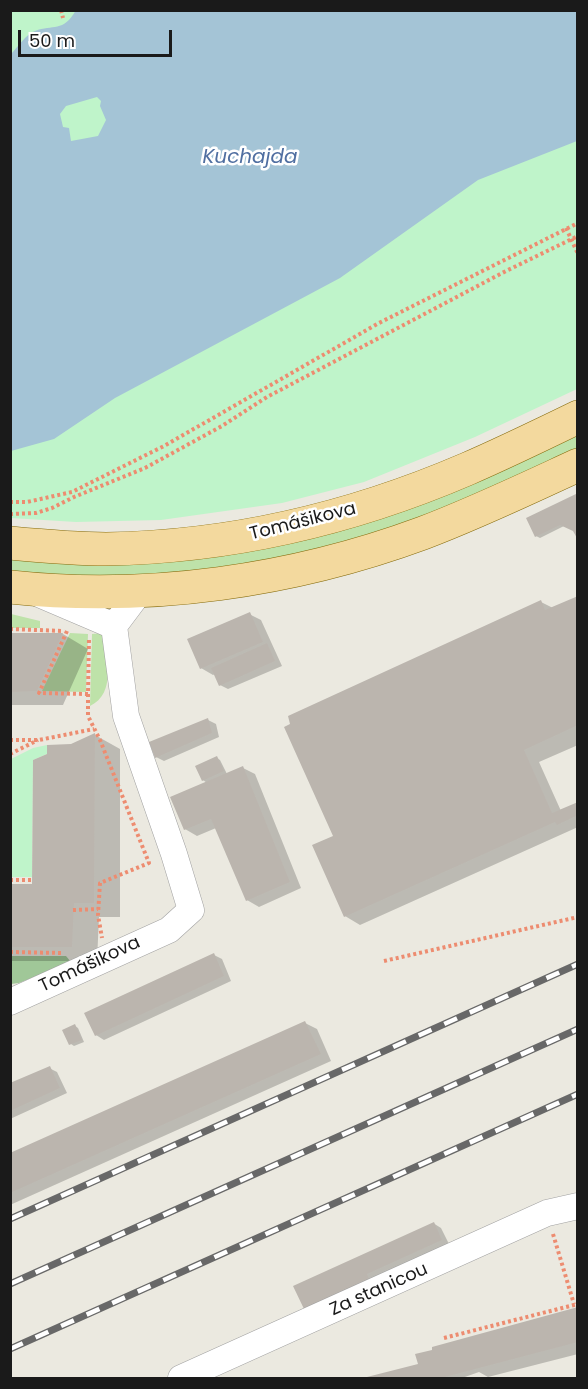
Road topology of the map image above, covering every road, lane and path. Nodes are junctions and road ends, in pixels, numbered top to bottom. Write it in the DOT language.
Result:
graph roads {
  1 [pos="61,10"];
  2 [pos="63,18"];
  3 [pos="578,223"];
  4 [pos="567,228"];
  5 [pos="578,236"];
  6 [pos="572,240"];
  7 [pos="578,254"];
  8 [pos="578,417"];
  9 [pos="578,465"];
  10 [pos="10,502"];
  11 [pos="10,514"];
  12 [pos="10,543"];
  13 [pos="18,588"];
  14 [pos="141,590"];
  15 [pos="114,626"];
  16 [pos="10,629"];
  17 [pos="78,629"];
  18 [pos="67,631"];
  19 [pos="89,638"];
  20 [pos="88,694"];
  21 [pos="94,729"];
  22 [pos="10,740"];
  23 [pos="39,740"];
  24 [pos="10,754"];
  25 [pos="10,880"];
  26 [pos="32,880"];
  27 [pos="74,909"];
  28 [pos="98,909"];
  29 [pos="578,917"];
  30 [pos="93,942"];
  31 [pos="10,952"];
  32 [pos="68,953"];
  33 [pos="384,961"];
  34 [pos="10,1002"];
  35 [pos="578,1206"];
  36 [pos="547,1213"];
  37 [pos="576,1304"];
  38 [pos="444,1338"];
  39 [pos="181,1378"];
  1 -- 2 [label="path"];
  3 -- 4 [label="path"];
  4 -- 6 [label="path"];
  4 -- 10 [label="path"];
  5 -- 6 [label="path"];
  6 -- 7 [label="path"];
  6 -- 11 [label="path"];
  8 -- 12 [label="main road, Tomášikova"];
  9 -- 14 [label="main road"];
  13 -- 14 [label="main road"];
  13 -- 15 [label="street"];
  14 -- 15 [label="street"];
  15 -- 34 [label="street, Tomášikova"];
  16 -- 18 [label="path"];
  17 -- 18 [label="path"];
  18 -- 20 [label="path"];
  19 -- 20 [label="path"];
  20 -- 21 [label="path"];
  21 -- 23 [label="path"];
  21 -- 28 [label="path"];
  22 -- 23 [label="path"];
  23 -- 24 [label="path"];
  25 -- 26 [label="path"];
  27 -- 28 [label="path"];
  28 -- 30 [label="path"];
  29 -- 33 [label="path"];
  31 -- 32 [label="path"];
  35 -- 36 [label="street, Za stanicou"];
  36 -- 37 [label="path"];
  36 -- 39 [label="street, Za stanicou"];
  37 -- 38 [label="path"];
}
